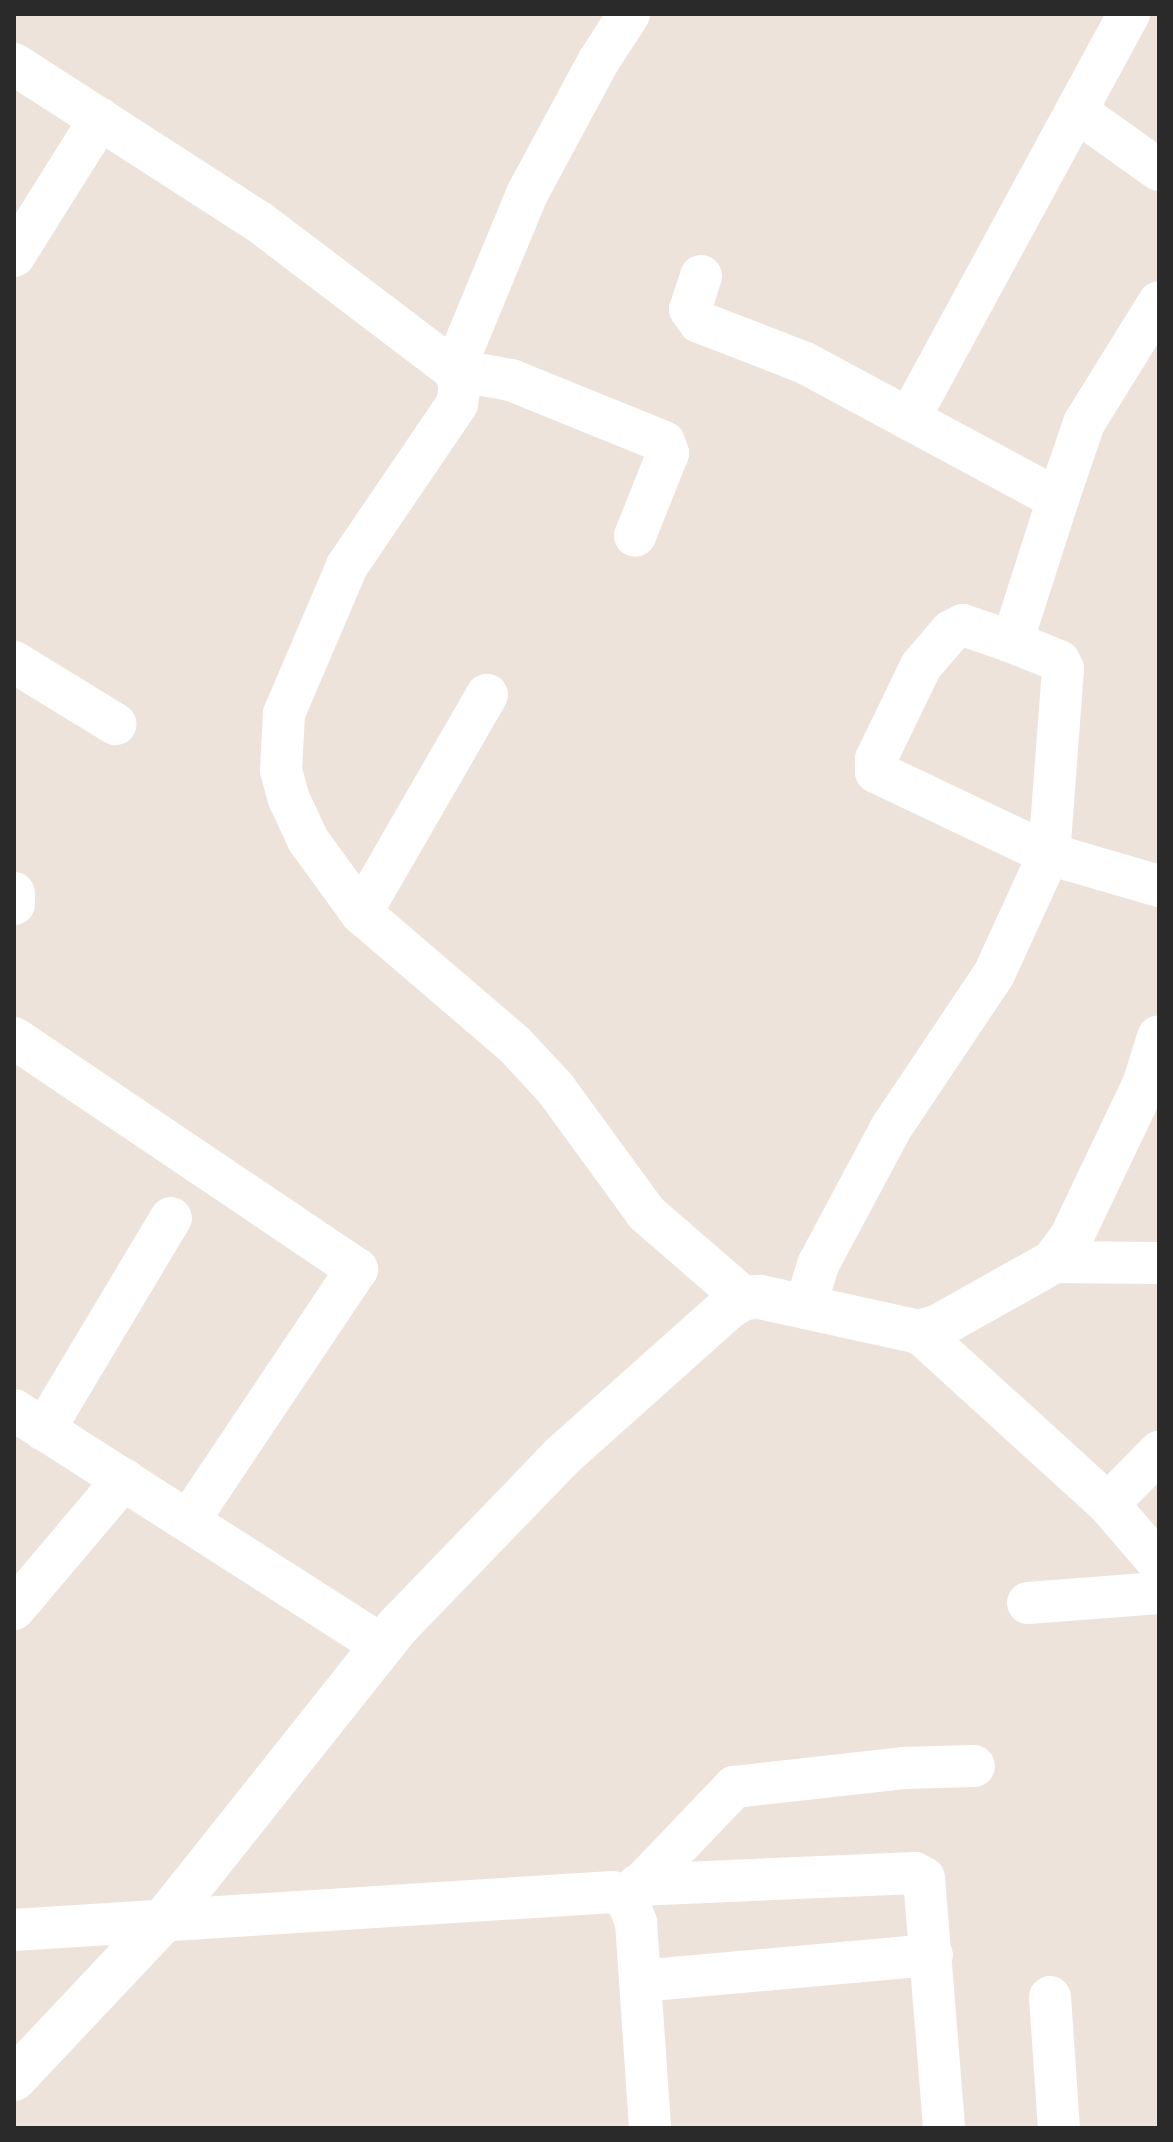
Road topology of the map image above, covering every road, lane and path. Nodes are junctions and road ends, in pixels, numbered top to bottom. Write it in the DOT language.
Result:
graph roads {
  1 [pos="629,14"];
  2 [pos="1129,14"];
  3 [pos="14,64"];
  4 [pos="1079,113"];
  5 [pos="100,119"];
  6 [pos="1159,170"];
  7 [pos="14,256"];
  8 [pos="701,276"];
  9 [pos="1159,302"];
  10 [pos="454,370"];
  11 [pos="910,417"];
  12 [pos="1058,499"];
  13 [pos="635,536"];
  14 [pos="1012,642"];
  15 [pos="14,662"];
  16 [pos="487,695"];
  17 [pos="115,724"];
  18 [pos="1049,854"];
  19 [pos="1159,886"];
  20 [pos="14,893"];
  21 [pos="14,904"];
  22 [pos="361,913"];
  23 [pos="1159,1037"];
  24 [pos="14,1038"];
  25 [pos="171,1218"];
  26 [pos="1053,1262"];
  27 [pos="1159,1263"];
  28 [pos="744,1298"];
  29 [pos="806,1304"];
  30 [pos="919,1332"];
  31 [pos="29,1420"];
  32 [pos="1159,1452"];
  33 [pos="124,1479"];
  34 [pos="1108,1504"];
  35 [pos="189,1520"];
  36 [pos="1159,1563"];
  37 [pos="1159,1593"];
  38 [pos="1028,1603"];
  39 [pos="14,1609"];
  40 [pos="382,1645"];
  41 [pos="974,1766"];
  42 [pos="633,1893"];
  43 [pos="164,1920"];
  44 [pos="14,1930"];
  45 [pos="932,1955"];
  46 [pos="640,1981"];
  47 [pos="1050,1997"];
  48 [pos="14,2079"];
  49 [pos="650,2128"];
  50 [pos="944,2128"];
  51 [pos="1059,2128"];
  1 -- 10 [label="street"];
  2 -- 4 [label="street"];
  3 -- 5 [label="street"];
  4 -- 6 [label="street"];
  4 -- 11 [label="street"];
  5 -- 7 [label="street"];
  5 -- 10 [label="street"];
  8 -- 11 [label="street"];
  9 -- 12 [label="street"];
  10 -- 13 [label="street"];
  10 -- 22 [label="street"];
  11 -- 12 [label="street"];
  12 -- 14 [label="street"];
  14 -- 18 [label="street"];
  14 -- 18 [label="street"];
  15 -- 17 [label="street"];
  16 -- 22 [label="street"];
  18 -- 19 [label="street"];
  18 -- 29 [label="street"];
  20 -- 21 [label="street"];
  22 -- 28 [label="street"];
  23 -- 26 [label="street"];
  24 -- 35 [label="street"];
  25 -- 31 [label="street"];
  26 -- 27 [label="street"];
  26 -- 30 [label="street"];
  28 -- 29 [label="street"];
  28 -- 40 [label="street"];
  29 -- 30 [label="street"];
  30 -- 34 [label="street"];
  31 -- 33 [label="street"];
  32 -- 34 [label="street"];
  33 -- 35 [label="street"];
  33 -- 39 [label="street"];
  34 -- 36 [label="street"];
  35 -- 40 [label="street"];
  37 -- 38 [label="street"];
  40 -- 43 [label="street"];
  41 -- 42 [label="street"];
  42 -- 43 [label="street"];
  42 -- 45 [label="street"];
  42 -- 46 [label="street"];
  43 -- 44 [label="street"];
  43 -- 48 [label="street"];
  45 -- 46 [label="street"];
  45 -- 50 [label="street"];
  46 -- 49 [label="street"];
  47 -- 51 [label="street"];
}
